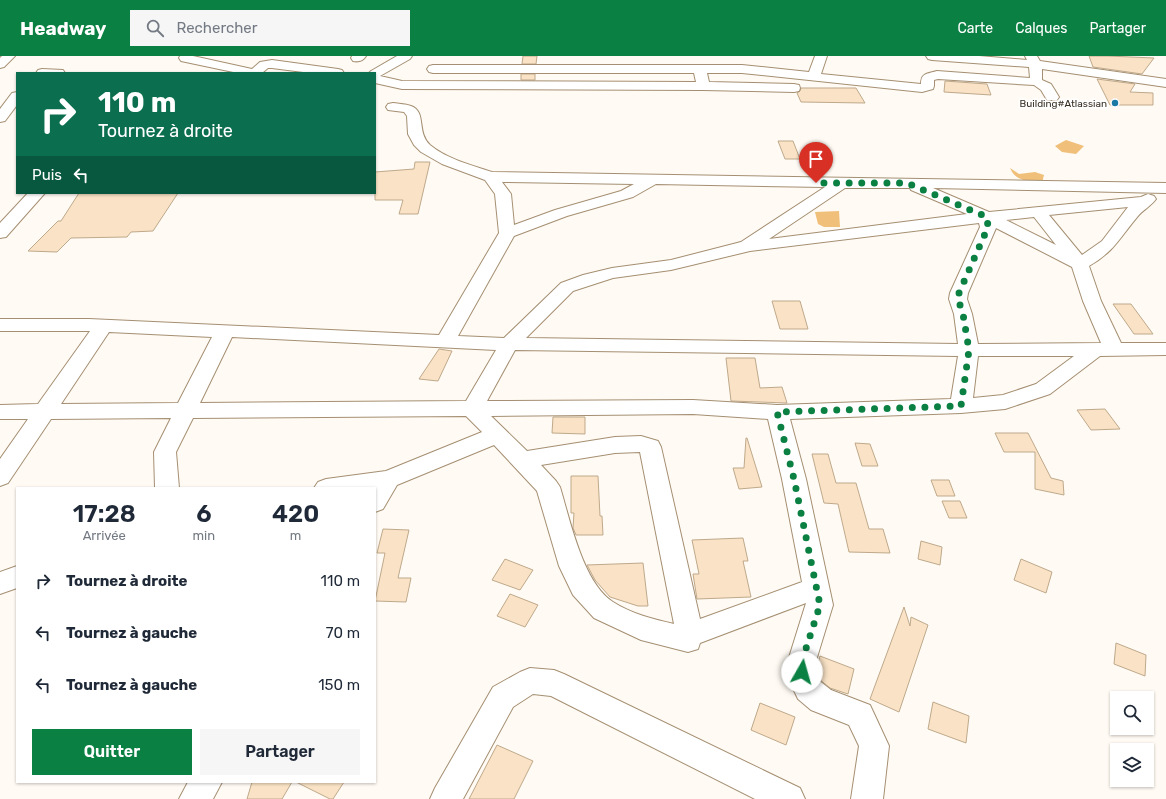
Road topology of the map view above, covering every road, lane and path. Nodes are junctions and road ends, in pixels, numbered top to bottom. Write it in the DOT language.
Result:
graph roads {
  1 [pos="9,56"];
  2 [pos="187,56"];
  3 [pos="406,56"];
  4 [pos="461,56"];
  5 [pos="625,56"];
  6 [pos="821,56"];
  7 [pos="932,56"];
  8 [pos="768,58"];
  9 [pos="1033,60"];
  10 [pos="0,64"];
  11 [pos="433,68"];
  12 [pos="646,68"];
  13 [pos="700,69"];
  14 [pos="250,72"];
  15 [pos="256,72"];
  16 [pos="331,72"];
  17 [pos="763,72"];
  18 [pos="376,73"];
  19 [pos="813,77"];
  20 [pos="376,79"];
  21 [pos="1035,81"];
  22 [pos="1166,83"];
  23 [pos="402,85"];
  24 [pos="648,86"];
  25 [pos="702,86"];
  26 [pos="795,88"];
  27 [pos="380,92"];
  28 [pos="16,97"];
  29 [pos="1052,97"];
  30 [pos="393,107"];
  31 [pos="0,118"];
  32 [pos="490,178"];
  33 [pos="652,180"];
  34 [pos="842,183"];
  35 [pos="907,183"];
  36 [pos="1165,188"];
  37 [pos="36,194"];
  38 [pos="1144,201"];
  39 [pos="1038,212"];
  40 [pos="987,217"];
  41 [pos="0,233"];
  42 [pos="507,233"];
  43 [pos="747,246"];
  44 [pos="1080,264"];
  45 [pos="0,325"];
  46 [pos="103,326"];
  47 [pos="225,331"];
  48 [pos="445,341"];
  49 [pos="509,344"];
  50 [pos="1105,349"];
  51 [pos="1166,349"];
  52 [pos="969,350"];
  53 [pos="961,406"];
  54 [pos="472,409"];
  55 [pos="186,410"];
  56 [pos="45,411"];
  57 [pos="0,412"];
  58 [pos="777,412"];
  59 [pos="498,435"];
  60 [pos="522,460"];
  61 [pos="0,477"];
  62 [pos="389,479"];
  63 [pos="168,487"];
  64 [pos="333,487"];
  65 [pos="376,500"];
  66 [pos="16,577"];
  67 [pos="0,583"];
  68 [pos="816,588"];
  69 [pos="690,635"];
  70 [pos="205,783"];
  71 [pos="195,799"];
  72 [pos="446,799"];
  73 [pos="789,799"];
  74 [pos="867,799"];
  1 -- 10 [label="street"];
  2 -- 14 [label="street"];
  3 -- 18 [label="street"];
  4 -- 11 [label="street"];
  5 -- 12 [label="street"];
  6 -- 19 [label="street"];
  7 -- 9 [label="street"];
  8 -- 17 [label="street"];
  9 -- 21 [label="street"];
  9 -- 22 [label="street"];
  11 -- 12 [label="street"];
  11 -- 23 [label="street"];
  12 -- 13 [label="street"];
  12 -- 24 [label="street"];
  13 -- 17 [label="street"];
  13 -- 25 [label="street"];
  15 -- 16 [label="street"];
  17 -- 19 [label="street"];
  19 -- 21 [label="street"];
  20 -- 23 [label="street"];
  21 -- 29 [label="street"];
  23 -- 24 [label="street"];
  23 -- 27 [label="street"];
  24 -- 25 [label="street"];
  25 -- 26 [label="street"];
  28 -- 31 [label="street"];
  30 -- 32 [label="street"];
  32 -- 33 [label="street"];
  32 -- 42 [label="street"];
  33 -- 34 [label="street"];
  33 -- 42 [label="street"];
  34 -- 35 [label="street"];
  34 -- 43 [label="street"];
  35 -- 36 [label="street"];
  35 -- 40 [label="street"];
  36 -- 38 [label="street"];
  37 -- 41 [label="street"];
  38 -- 39 [label="street"];
  38 -- 44 [label="street"];
  39 -- 40 [label="street"];
  39 -- 44 [label="street"];
  40 -- 43 [label="street"];
  40 -- 44 [label="street"];
  40 -- 52 [label="street"];
  42 -- 48 [label="street"];
  43 -- 49 [label="street"];
  44 -- 50 [label="street"];
  45 -- 46 [label="street"];
  46 -- 47 [label="street"];
  46 -- 56 [label="street"];
  47 -- 48 [label="street"];
  47 -- 55 [label="street"];
  48 -- 49 [label="street"];
  49 -- 52 [label="street"];
  49 -- 54 [label="street"];
  50 -- 51 [label="street"];
  50 -- 52 [label="street"];
  50 -- 53 [label="street"];
  52 -- 53 [label="street"];
  53 -- 58 [label="street"];
  54 -- 55 [label="street"];
  54 -- 58 [label="street"];
  54 -- 59 [label="street"];
  55 -- 56 [label="street"];
  55 -- 63 [label="street"];
  56 -- 57 [label="street"];
  56 -- 61 [label="street"];
  58 -- 68 [label="street"];
  59 -- 60 [label="street"];
  59 -- 62 [label="street"];
  60 -- 69 [label="street"];
  60 -- 69 [label="street"];
  62 -- 64 [label="street"];
  62 -- 65 [label="street"];
  66 -- 67 [label="street"];
  68 -- 69 [label="street"];
  68 -- 74 [label="street"];
  70 -- 71 [label="street"];
  72 -- 73 [label="street"];
}
